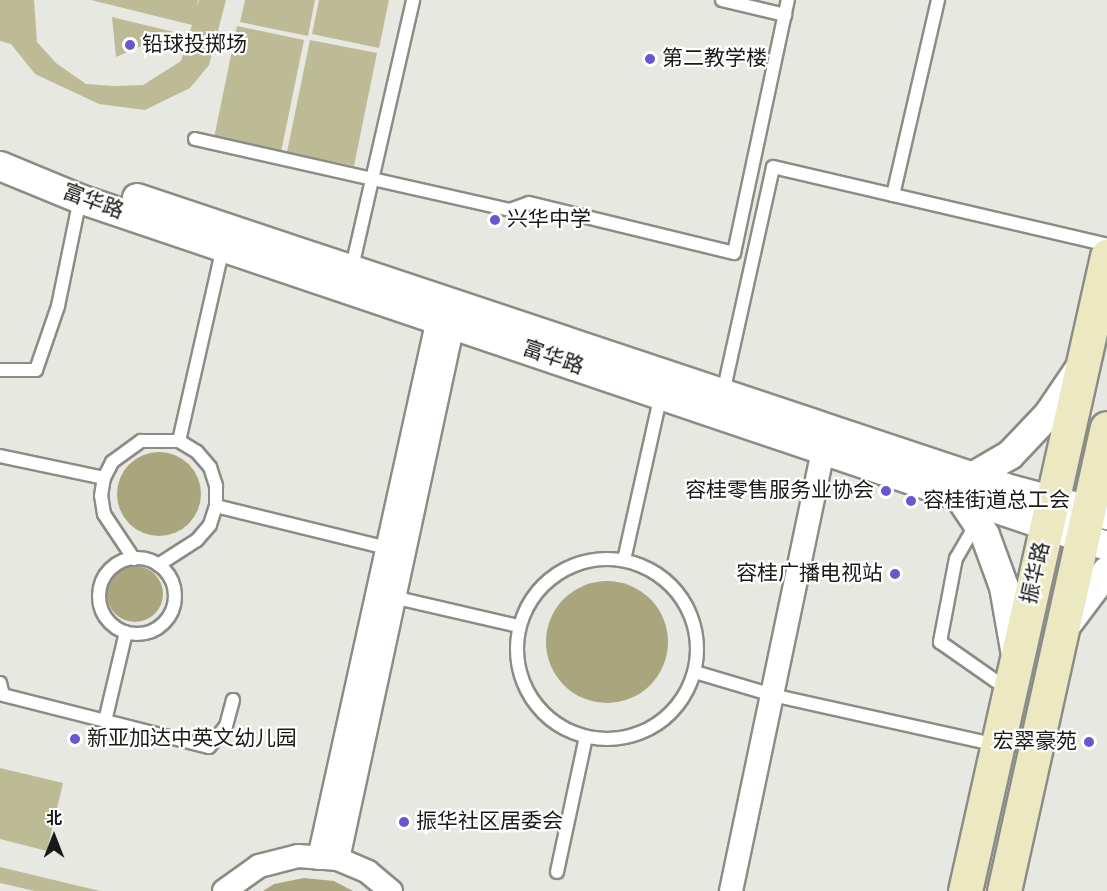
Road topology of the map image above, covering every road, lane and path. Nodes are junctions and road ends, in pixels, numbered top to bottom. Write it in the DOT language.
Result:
graph roads {
  1 [pos="413,0"];
  2 [pos="722,0"];
  3 [pos="788,0"];
  4 [pos="938,0"];
  5 [pos="785,15"];
  6 [pos="195,139"];
  7 [pos="0,154"];
  8 [pos="0,166"];
  9 [pos="372,181"];
  10 [pos="893,195"];
  11 [pos="80,199"];
  12 [pos="1107,245"];
  13 [pos="223,248"];
  14 [pos="1107,256"];
  15 [pos="352,267"];
  16 [pos="445,321"];
  17 [pos="1083,364"];
  18 [pos="0,370"];
  19 [pos="723,393"];
  20 [pos="661,394"];
  21 [pos="1107,428"];
  22 [pos="179,441"];
  23 [pos="824,450"];
  24 [pos="0,456"];
  25 [pos="104,478"];
  26 [pos="966,486"];
  27 [pos="216,506"];
  28 [pos="1049,514"];
  29 [pos="977,523"];
  30 [pos="1096,528"];
  31 [pos="387,548"];
  32 [pos="134,558"];
  33 [pos="624,560"];
  34 [pos="158,565"];
  35 [pos="1107,571"];
  36 [pos="396,598"];
  37 [pos="518,626"];
  38 [pos="1062,631"];
  39 [pos="126,632"];
  40 [pos="1017,659"];
  41 [pos="695,672"];
  42 [pos="0,683"];
  43 [pos="1010,691"];
  44 [pos="772,695"];
  45 [pos="232,700"];
  46 [pos="105,721"];
  47 [pos="586,737"];
  48 [pos="998,745"];
  49 [pos="329,859"];
  50 [pos="557,872"];
  51 [pos="224,891"];
  52 [pos="391,891"];
  53 [pos="731,891"];
  54 [pos="965,891"];
  55 [pos="1004,891"];
  1 -- 9 [label="lane"];
  2 -- 5 [label="lane"];
  3 -- 5 [label="lane"];
  4 -- 10 [label="lane"];
  5 -- 9 [label="lane"];
  6 -- 9 [label="lane"];
  7 -- 15 [label="street, 富华路"];
  8 -- 11 [label="street, 富华路"];
  9 -- 15 [label="lane"];
  10 -- 12 [label="lane"];
  10 -- 19 [label="lane"];
  11 -- 13 [label="street, 富华路"];
  11 -- 18 [label="lane"];
  13 -- 16 [label="street, 富华路"];
  13 -- 22 [label="lane"];
  14 -- 17 [label="main road, 振华路"];
  15 -- 19 [label="street, 富华路"];
  16 -- 20 [label="street, 富华路"];
  16 -- 31 [label="street"];
  16 -- 36 [label="street"];
  17 -- 26 [label="street"];
  17 -- 28 [label="main road, 振华路"];
  19 -- 26 [label="street, 富华路"];
  20 -- 23 [label="street, 富华路"];
  20 -- 33 [label="lane"];
  21 -- 30 [label="main road, 振华路"];
  22 -- 25 [label="lane"];
  22 -- 27 [label="lane"];
  23 -- 26 [label="street, 富华路"];
  23 -- 44 [label="street"];
  24 -- 25 [label="lane"];
  25 -- 32 [label="lane"];
  26 -- 28 [label="street, 富华路"];
  26 -- 29 [label="street"];
  27 -- 31 [label="lane"];
  27 -- 34 [label="lane"];
  28 -- 30 [label="street, 富华路"];
  28 -- 40 [label="main road, 振华路"];
  29 -- 40 [label="street"];
  29 -- 43 [label="lane"];
  30 -- 38 [label="main road, 振华路"];
  31 -- 49 [label="street"];
  32 -- 34 [label="lane"];
  32 -- 39 [label="lane"];
  33 -- 37 [label="lane"];
  33 -- 41 [label="lane"];
  34 -- 39 [label="lane"];
  35 -- 38 [label="street"];
  36 -- 37 [label="lane"];
  36 -- 49 [label="street"];
  37 -- 47 [label="lane"];
  38 -- 55 [label="main road, 振华路"];
  39 -- 46 [label="lane"];
  40 -- 43 [label="main road, 振华路"];
  41 -- 44 [label="lane"];
  41 -- 47 [label="lane"];
  42 -- 46 [label="lane"];
  43 -- 48 [label="main road, 振华路"];
  44 -- 48 [label="lane"];
  44 -- 53 [label="street"];
  45 -- 46 [label="lane"];
  47 -- 50 [label="lane"];
  48 -- 54 [label="main road, 振华路"];
  49 -- 51 [label="street"];
  49 -- 52 [label="street"];
}
